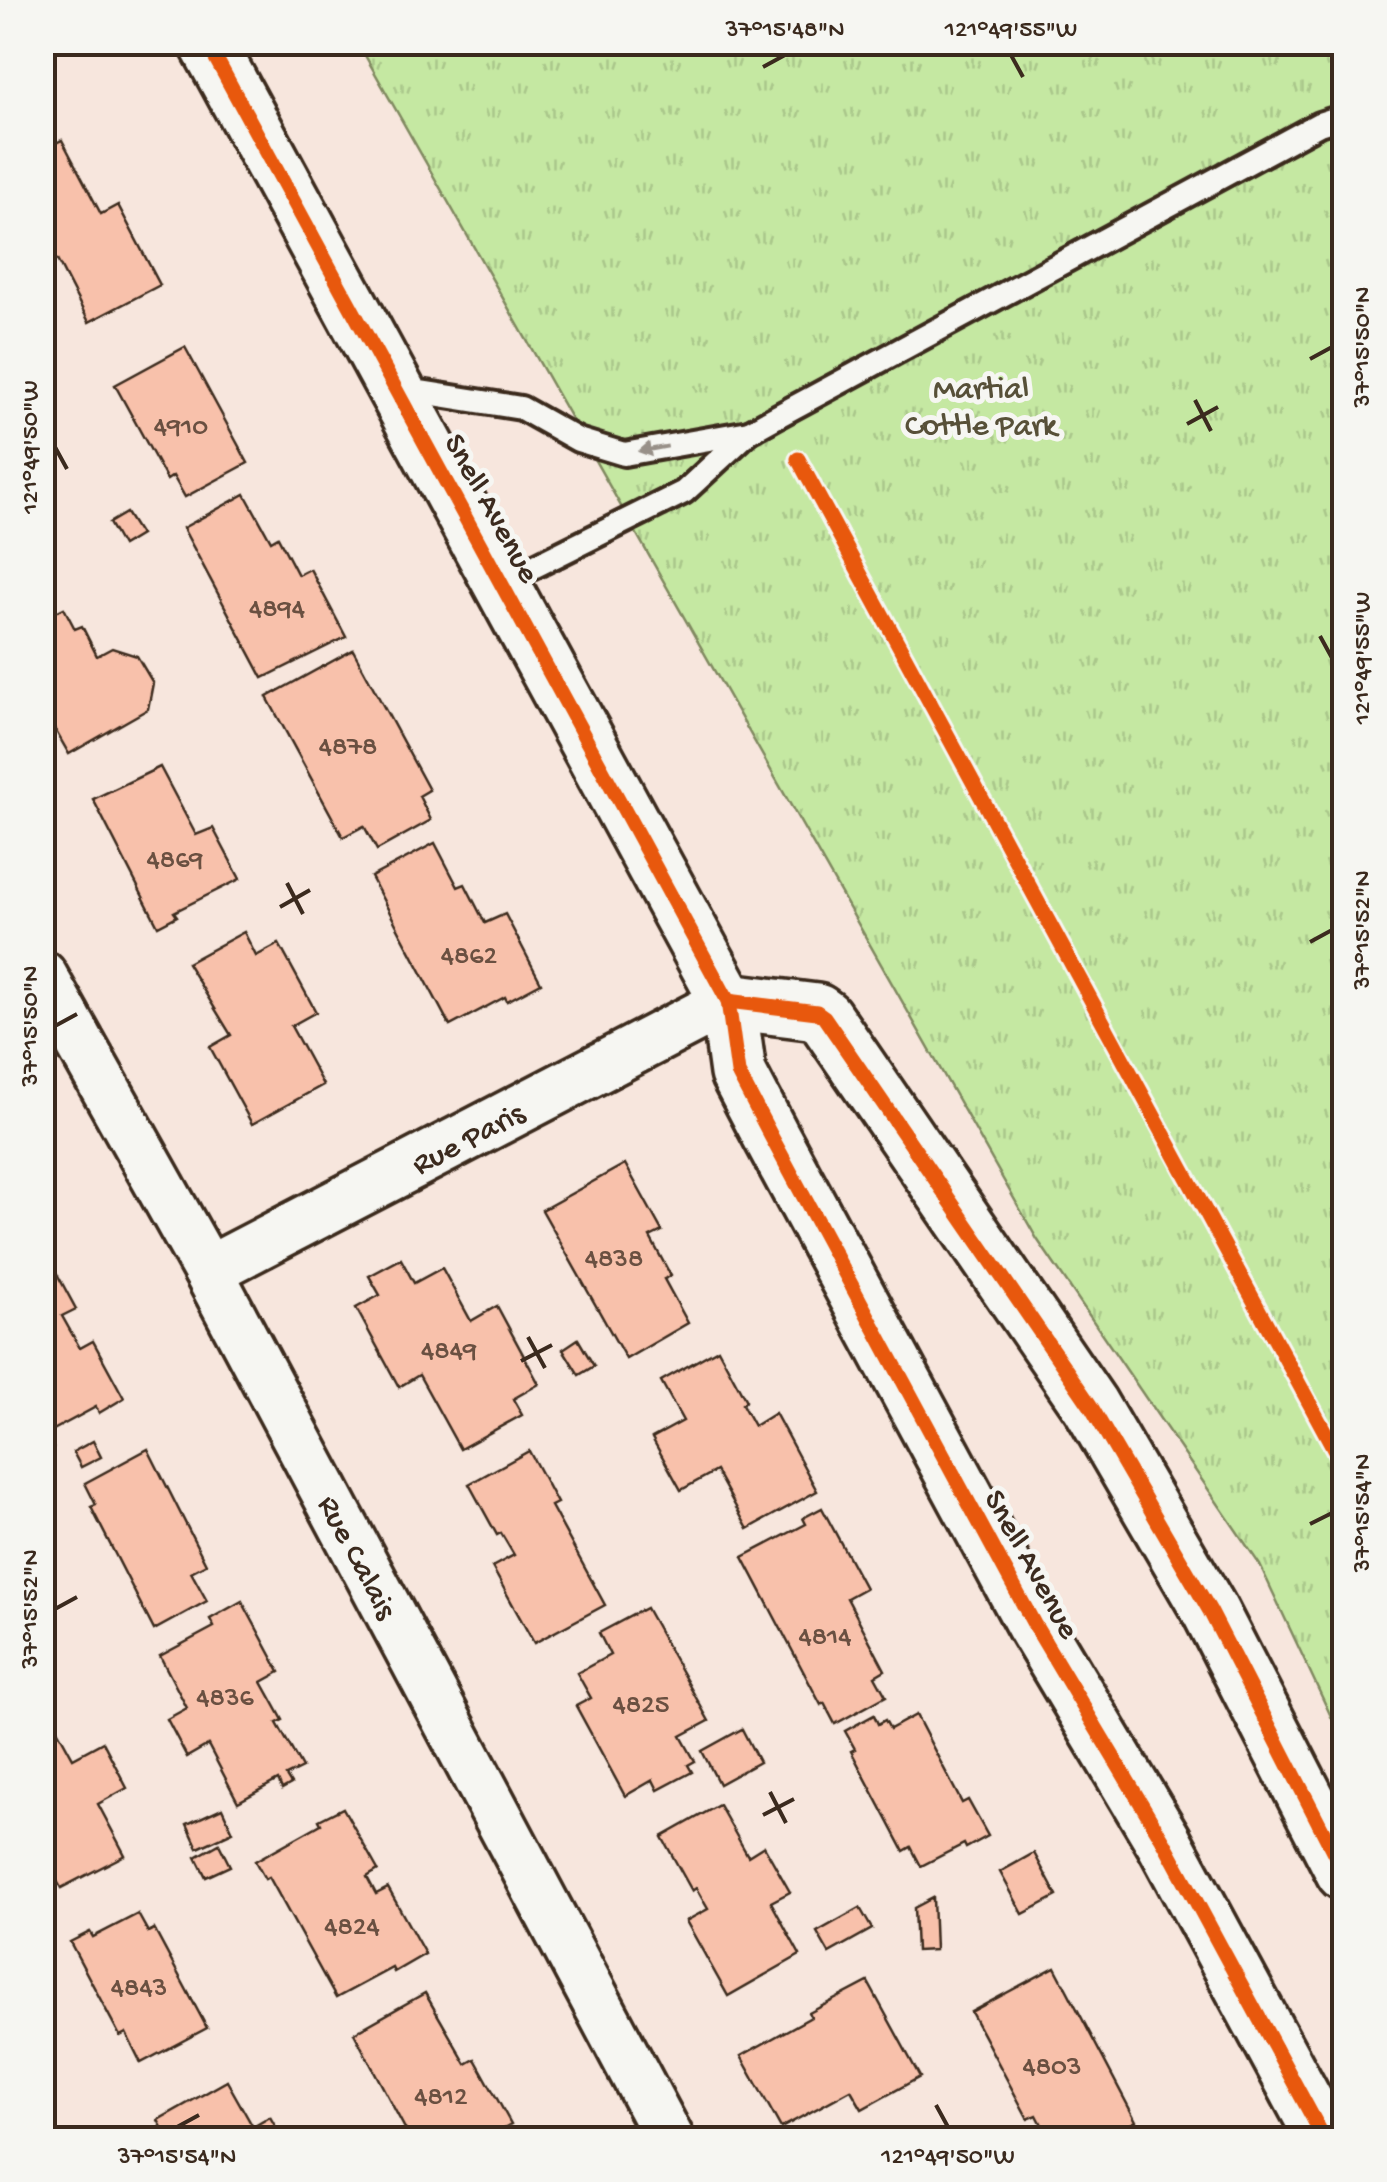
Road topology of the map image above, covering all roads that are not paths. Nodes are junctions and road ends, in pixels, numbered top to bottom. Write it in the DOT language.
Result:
graph roads {
  1 [pos="207,42"];
  2 [pos="1344,98"];
  3 [pos="1344,116"];
  4 [pos="1319,124"];
  5 [pos="397,388"];
  6 [pos="750,432"];
  7 [pos="503,582"];
  8 [pos="42,974"];
  9 [pos="728,1001"];
  10 [pos="208,1271"];
  11 [pos="1344,1872"];
  12 [pos="670,2140"];
  13 [pos="1324,2140"];
  1 -- 5 [label="main road, Snell Avenue"];
  2 -- 4 [label="lane"];
  3 -- 4 [label="lane"];
  4 -- 6 [label="lane"];
  6 -- 5 [label="lane, one-way"];
  5 -- 7 [label="main road, Snell Avenue"];
  6 -- 7 [label="lane"];
  7 -- 9 [label="main road, Snell Avenue"];
  8 -- 10 [label="street, Rue Calais"];
  9 -- 10 [label="street, Rue Paris"];
  9 -- 11 [label="main road"];
  9 -- 13 [label="main road, Snell Avenue"];
  10 -- 12 [label="street, Rue Calais"];
}
